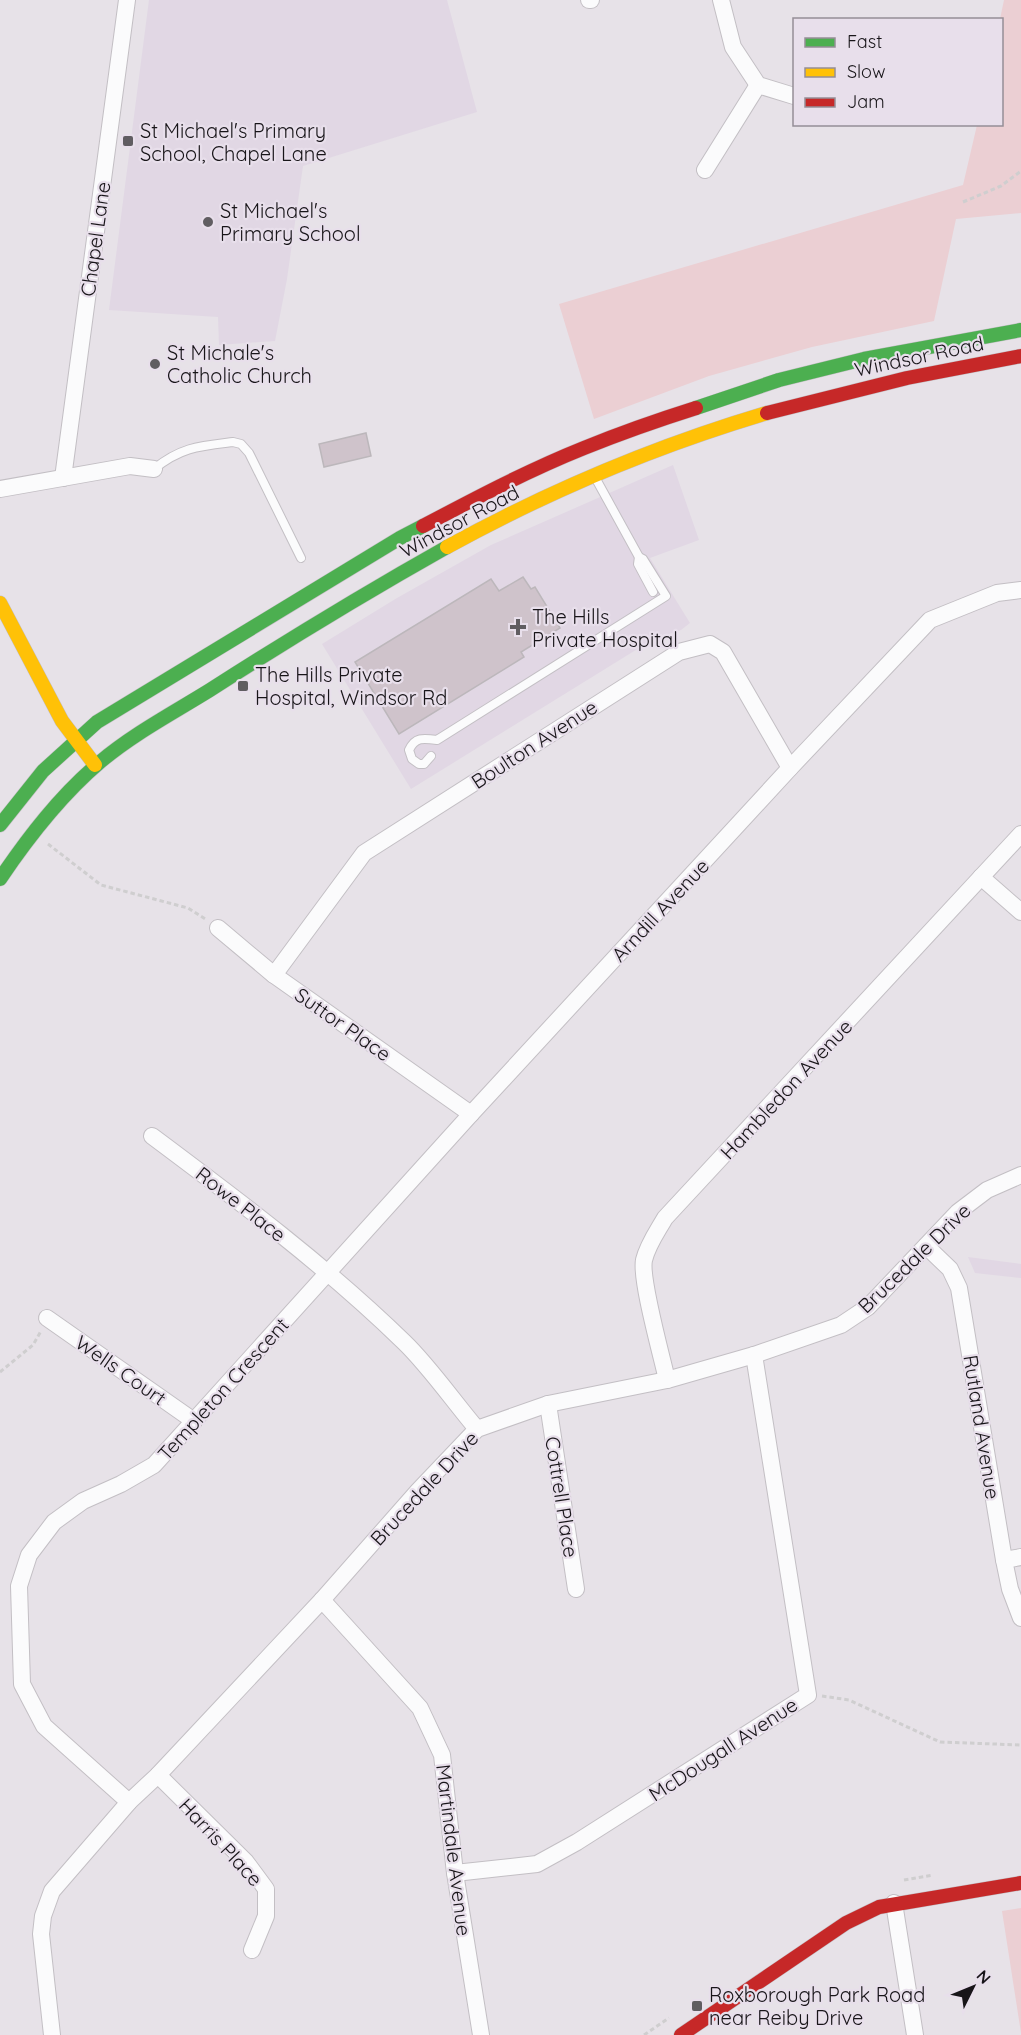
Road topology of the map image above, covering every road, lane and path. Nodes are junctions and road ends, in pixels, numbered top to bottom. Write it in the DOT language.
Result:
graph roads {
  1 [pos="127,0"];
  2 [pos="721,0"];
  3 [pos="758,85"];
  4 [pos="793,95"];
  5 [pos="705,170"];
  6 [pos="1021,171"];
  7 [pos="963,202"];
  8 [pos="1021,330"];
  9 [pos="1021,356"];
  10 [pos="705,403"];
  11 [pos="154,468"];
  12 [pos="594,475"];
  13 [pos="63,478"];
  14 [pos="516,479"];
  15 [pos="0,489"];
  16 [pos="639,557"];
  17 [pos="301,558"];
  18 [pos="1021,590"];
  19 [pos="653,592"];
  20 [pos="0,603"];
  21 [pos="76,740"];
  22 [pos="431,756"];
  23 [pos="95,765"];
  24 [pos="790,768"];
  25 [pos="0,825"];
  26 [pos="33,832"];
  27 [pos="1021,834"];
  28 [pos="981,877"];
  29 [pos="0,879"];
  30 [pos="1021,912"];
  31 [pos="218,928"];
  32 [pos="274,975"];
  33 [pos="471,1114"];
  34 [pos="152,1136"];
  35 [pos="1021,1175"];
  36 [pos="926,1246"];
  37 [pos="327,1273"];
  38 [pos="47,1318"];
  39 [pos="754,1355"];
  40 [pos="0,1372"];
  41 [pos="667,1380"];
  42 [pos="548,1404"];
  43 [pos="194,1421"];
  44 [pos="477,1429"];
  45 [pos="1021,1557"];
  46 [pos="1004,1560"];
  47 [pos="576,1589"];
  48 [pos="322,1600"];
  49 [pos="1021,1618"];
  50 [pos="808,1695"];
  51 [pos="1021,1745"];
  52 [pos="158,1775"];
  53 [pos="129,1802"];
  54 [pos="455,1873"];
  55 [pos="1021,1883"];
  56 [pos="894,1903"];
  57 [pos="252,1950"];
  58 [pos="52,2035"];
  59 [pos="481,2035"];
  60 [pos="681,2035"];
  61 [pos="915,2035"];
  1 -- 13 [label="street, Chapel Lane"];
  2 -- 3 [label="street"];
  3 -- 4 [label="street"];
  3 -- 5 [label="street"];
  6 -- 7 [label="path"];
  8 -- 10 [label="main road, Windsor Road"];
  9 -- 12 [label="main road, Windsor Road"];
  10 -- 12 [label="main road"];
  10 -- 14 [label="main road, Windsor Road"];
  11 -- 13 [label="street"];
  11 -- 17 [label="lane"];
  12 -- 14 [label="main road"];
  12 -- 16 [label="lane"];
  12 -- 23 [label="main road, Windsor Road"];
  13 -- 15 [label="street"];
  14 -- 21 [label="main road, Windsor Road"];
  16 -- 19 [label="lane"];
  16 -- 22 [label="lane"];
  18 -- 24 [label="street, Arndill Avenue"];
  20 -- 21 [label="main road"];
  21 -- 23 [label="main road"];
  21 -- 25 [label="main road, Windsor Road"];
  23 -- 26 [label="main road, Windsor Road"];
  24 -- 32 [label="street, Boulton Avenue"];
  24 -- 33 [label="street, Arndill Avenue"];
  26 -- 29 [label="main road, Windsor Road"];
  26 -- 31 [label="path"];
  27 -- 28 [label="street, Hambledon Avenue"];
  28 -- 30 [label="street"];
  28 -- 41 [label="street, Hambledon Avenue"];
  31 -- 32 [label="street, Suttor Place"];
  32 -- 33 [label="street, Suttor Place"];
  33 -- 37 [label="street, Arndill Avenue"];
  34 -- 37 [label="street, Rowe Place"];
  35 -- 36 [label="street, Brucedale Drive"];
  36 -- 39 [label="street, Brucedale Drive"];
  36 -- 46 [label="street, Rutland Avenue"];
  37 -- 43 [label="street, Templeton Crescent"];
  37 -- 44 [label="street, Rowe Place"];
  38 -- 40 [label="path"];
  38 -- 43 [label="street, Wells Court"];
  39 -- 41 [label="street, Brucedale Drive"];
  39 -- 50 [label="street, McDougall Avenue"];
  41 -- 42 [label="street, Brucedale Drive"];
  42 -- 44 [label="street, Brucedale Drive"];
  42 -- 47 [label="street, Cottrell Place"];
  43 -- 53 [label="street, Templeton Crescent"];
  44 -- 48 [label="street, Brucedale Drive"];
  45 -- 46 [label="street"];
  46 -- 49 [label="street, Rutland Avenue"];
  48 -- 52 [label="street, Brucedale Drive"];
  48 -- 54 [label="street, Martindale Avenue"];
  50 -- 51 [label="path"];
  50 -- 54 [label="street, McDougall Avenue"];
  52 -- 53 [label="street, Brucedale Drive"];
  52 -- 57 [label="street, Harris Place"];
  53 -- 58 [label="street, Brucedale Drive"];
  54 -- 59 [label="street, Martindale Avenue"];
  55 -- 56 [label="main road"];
  56 -- 60 [label="main road"];
  56 -- 61 [label="street"];
}
